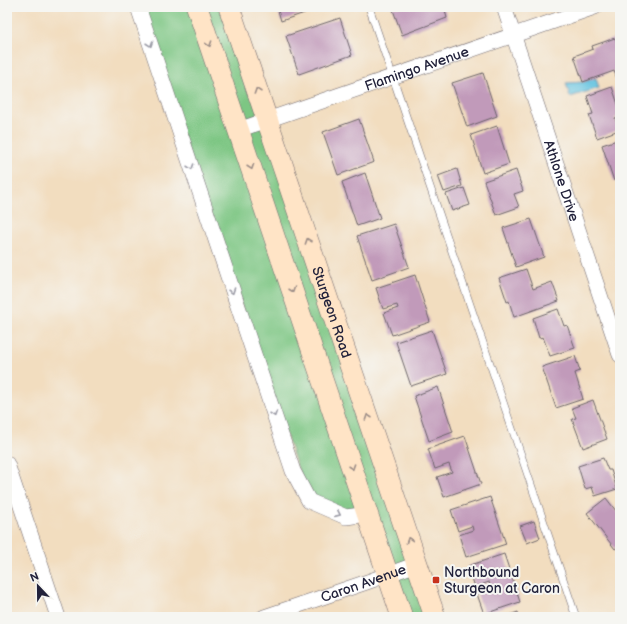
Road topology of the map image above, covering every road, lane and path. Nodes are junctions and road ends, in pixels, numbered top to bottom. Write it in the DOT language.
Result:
graph roads {
  1 [pos="138,7"];
  2 [pos="197,7"];
  3 [pos="229,7"];
  4 [pos="368,7"];
  5 [pos="504,7"];
  6 [pos="595,7"];
  7 [pos="513,34"];
  8 [pos="392,76"];
  9 [pos="267,119"];
  10 [pos="238,130"];
  11 [pos="620,355"];
  12 [pos="7,464"];
  13 [pos="368,514"];
  14 [pos="417,564"];
  15 [pos="388,574"];
  16 [pos="58,617"];
  17 [pos="264,617"];
  18 [pos="402,617"];
  19 [pos="435,617"];
  20 [pos="576,617"];
  1 -- 13 [label="street, one-way"];
  2 -- 10 [label="main road, one-way"];
  9 -- 3 [label="main road, Sturgeon Road, one-way"];
  4 -- 8 [label="lane"];
  5 -- 7 [label="street, Athlone Drive"];
  6 -- 7 [label="street, Flamingo Avenue"];
  7 -- 8 [label="street, Flamingo Avenue"];
  7 -- 11 [label="street, Athlone Drive"];
  8 -- 9 [label="street, Flamingo Avenue"];
  8 -- 20 [label="lane"];
  9 -- 10 [label="street, Flamingo Avenue"];
  14 -- 9 [label="main road, Sturgeon Road, one-way"];
  10 -- 13 [label="main road, one-way"];
  12 -- 16 [label="street"];
  13 -- 15 [label="main road"];
  14 -- 15 [label="street, Caron Avenue"];
  14 -- 19 [label="main road, Sturgeon Road"];
  15 -- 17 [label="street, Caron Avenue"];
  15 -- 18 [label="main road"];
}
